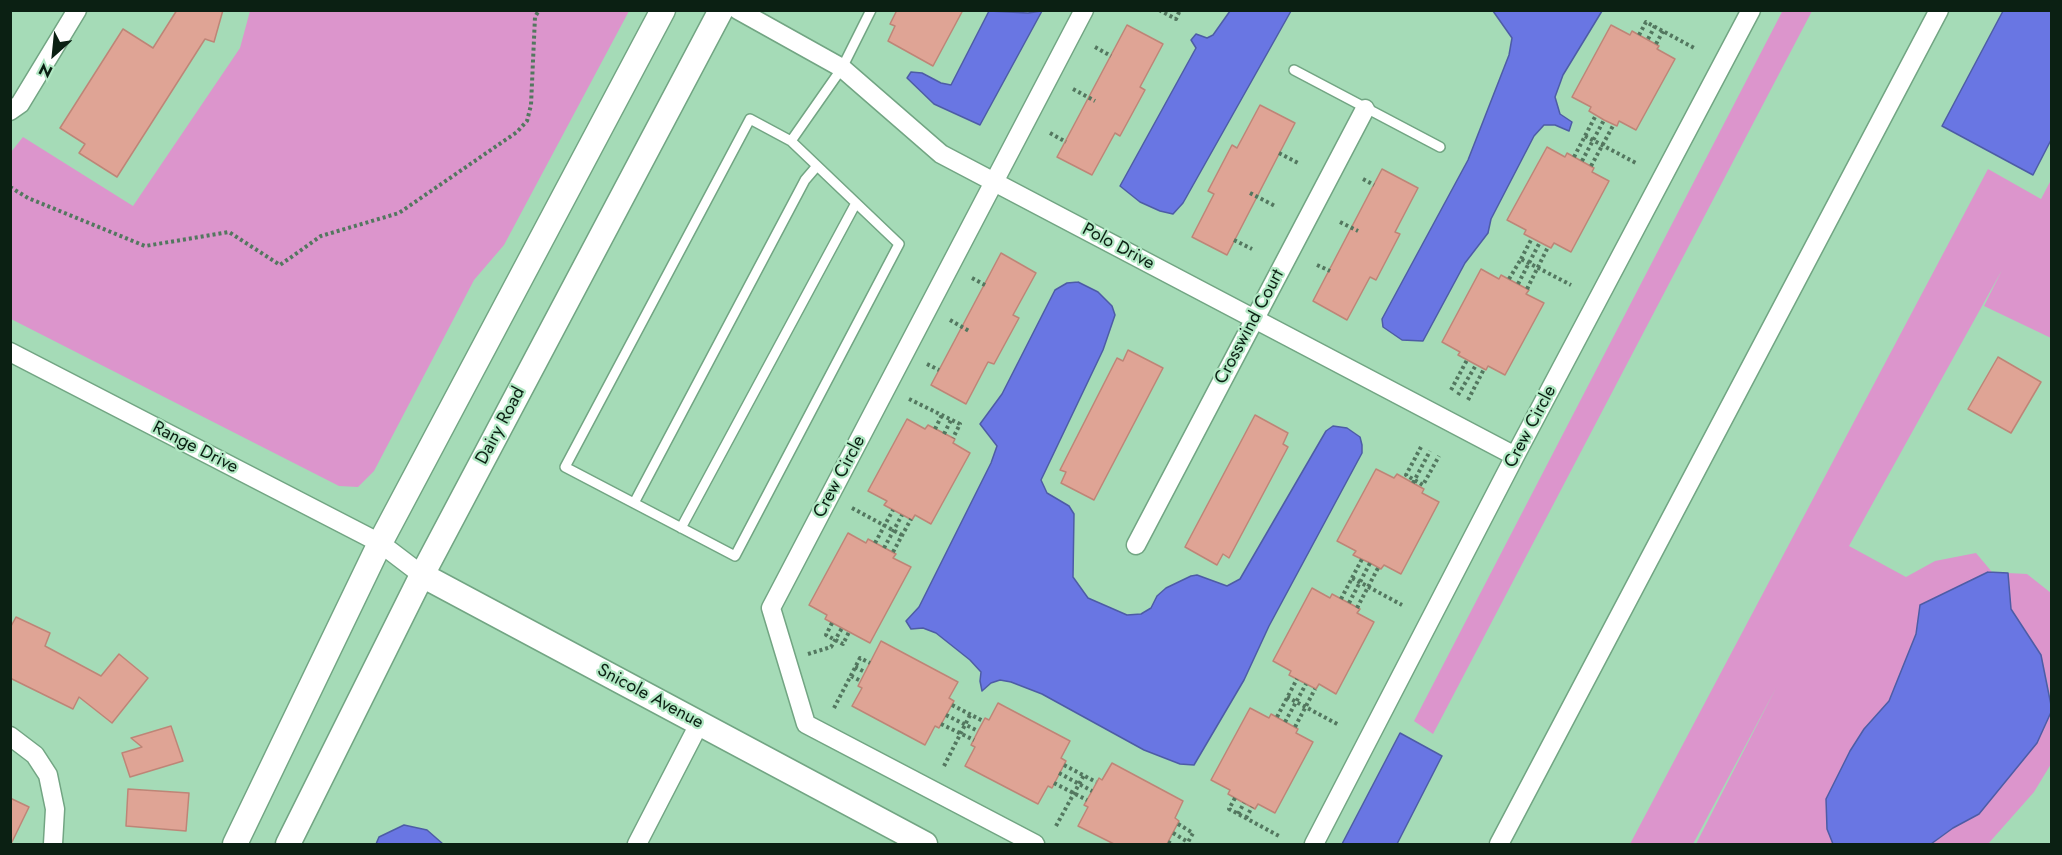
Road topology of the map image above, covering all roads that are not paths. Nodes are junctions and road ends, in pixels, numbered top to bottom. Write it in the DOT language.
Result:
graph roads {
  1 [pos="77,10"];
  2 [pos="663,10"];
  3 [pos="721,10"];
  4 [pos="738,10"];
  5 [pos="871,10"];
  6 [pos="1084,10"];
  7 [pos="1751,10"];
  8 [pos="1939,10"];
  9 [pos="842,68"];
  10 [pos="1294,70"];
  11 [pos="1365,109"];
  12 [pos="10,111"];
  13 [pos="790,141"];
  14 [pos="1440,147"];
  15 [pos="817,166"];
  16 [pos="996,183"];
  17 [pos="856,203"];
  18 [pos="1255,318"];
  19 [pos="10,352"];
  20 [pos="1515,456"];
  21 [pos="634,503"];
  22 [pos="681,528"];
  23 [pos="380,543"];
  24 [pos="1136,545"];
  25 [pos="422,575"];
  26 [pos="699,724"];
  27 [pos="10,736"];
  28 [pos="53,844"];
  29 [pos="235,844"];
  30 [pos="288,844"];
  31 [pos="637,844"];
  32 [pos="925,844"];
  33 [pos="1035,844"];
  34 [pos="1314,844"];
  35 [pos="1499,844"];
  1 -- 12 [label="street"];
  2 -- 23 [label="street"];
  3 -- 25 [label="street, Dairy Road"];
  4 -- 9 [label="street, Polo Drive"];
  5 -- 9 [label="lane"];
  6 -- 16 [label="street, Crew Circle"];
  7 -- 20 [label="street, Crew Circle"];
  8 -- 35 [label="street"];
  9 -- 13 [label="lane"];
  9 -- 16 [label="street, Polo Drive"];
  10 -- 11 [label="lane"];
  11 -- 14 [label="lane"];
  11 -- 18 [label="street, Crosswind Court"];
  13 -- 15 [label="lane"];
  13 -- 21 [label="lane"];
  15 -- 17 [label="lane"];
  15 -- 21 [label="lane"];
  16 -- 18 [label="street, Polo Drive"];
  16 -- 33 [label="street, Crew Circle"];
  17 -- 22 [label="lane"];
  17 -- 22 [label="lane"];
  18 -- 20 [label="street, Polo Drive"];
  18 -- 24 [label="street, Crosswind Court"];
  19 -- 23 [label="street, Range Drive"];
  20 -- 34 [label="street, Crew Circle"];
  21 -- 22 [label="lane"];
  23 -- 25 [label="street, Snicole Avenue"];
  23 -- 29 [label="street"];
  25 -- 26 [label="street, Snicole Avenue"];
  25 -- 30 [label="street, Dairy Road"];
  26 -- 31 [label="street"];
  26 -- 32 [label="street, Snicole Avenue"];
  27 -- 28 [label="street"];
}
